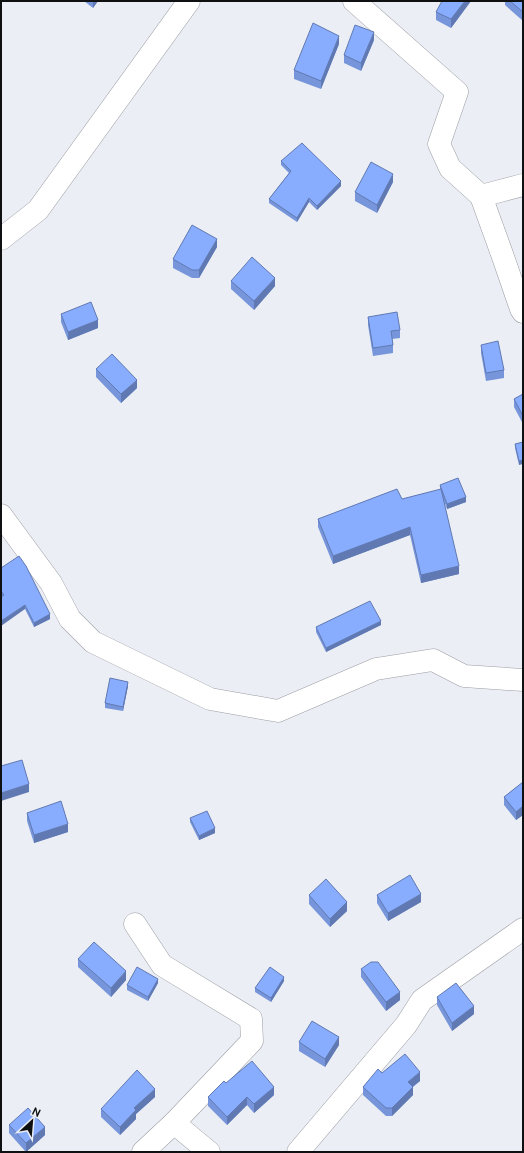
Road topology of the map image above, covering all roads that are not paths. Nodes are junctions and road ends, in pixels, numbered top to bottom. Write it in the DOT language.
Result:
graph roads {
  1 [pos="189,1"];
  2 [pos="354,1"];
  3 [pos="523,185"];
  4 [pos="481,196"];
  5 [pos="1,240"];
  6 [pos="523,312"];
  7 [pos="1,515"];
  8 [pos="523,680"];
  9 [pos="135,924"];
  10 [pos="523,929"];
  11 [pos="174,1123"];
  12 [pos="143,1152"];
  13 [pos="209,1152"];
  14 [pos="298,1152"];
  1 -- 5 [label="street"];
  2 -- 4 [label="street"];
  3 -- 4 [label="street"];
  4 -- 6 [label="street"];
  7 -- 8 [label="street"];
  9 -- 11 [label="street"];
  10 -- 14 [label="street"];
  11 -- 12 [label="street"];
  11 -- 13 [label="street"];
}
